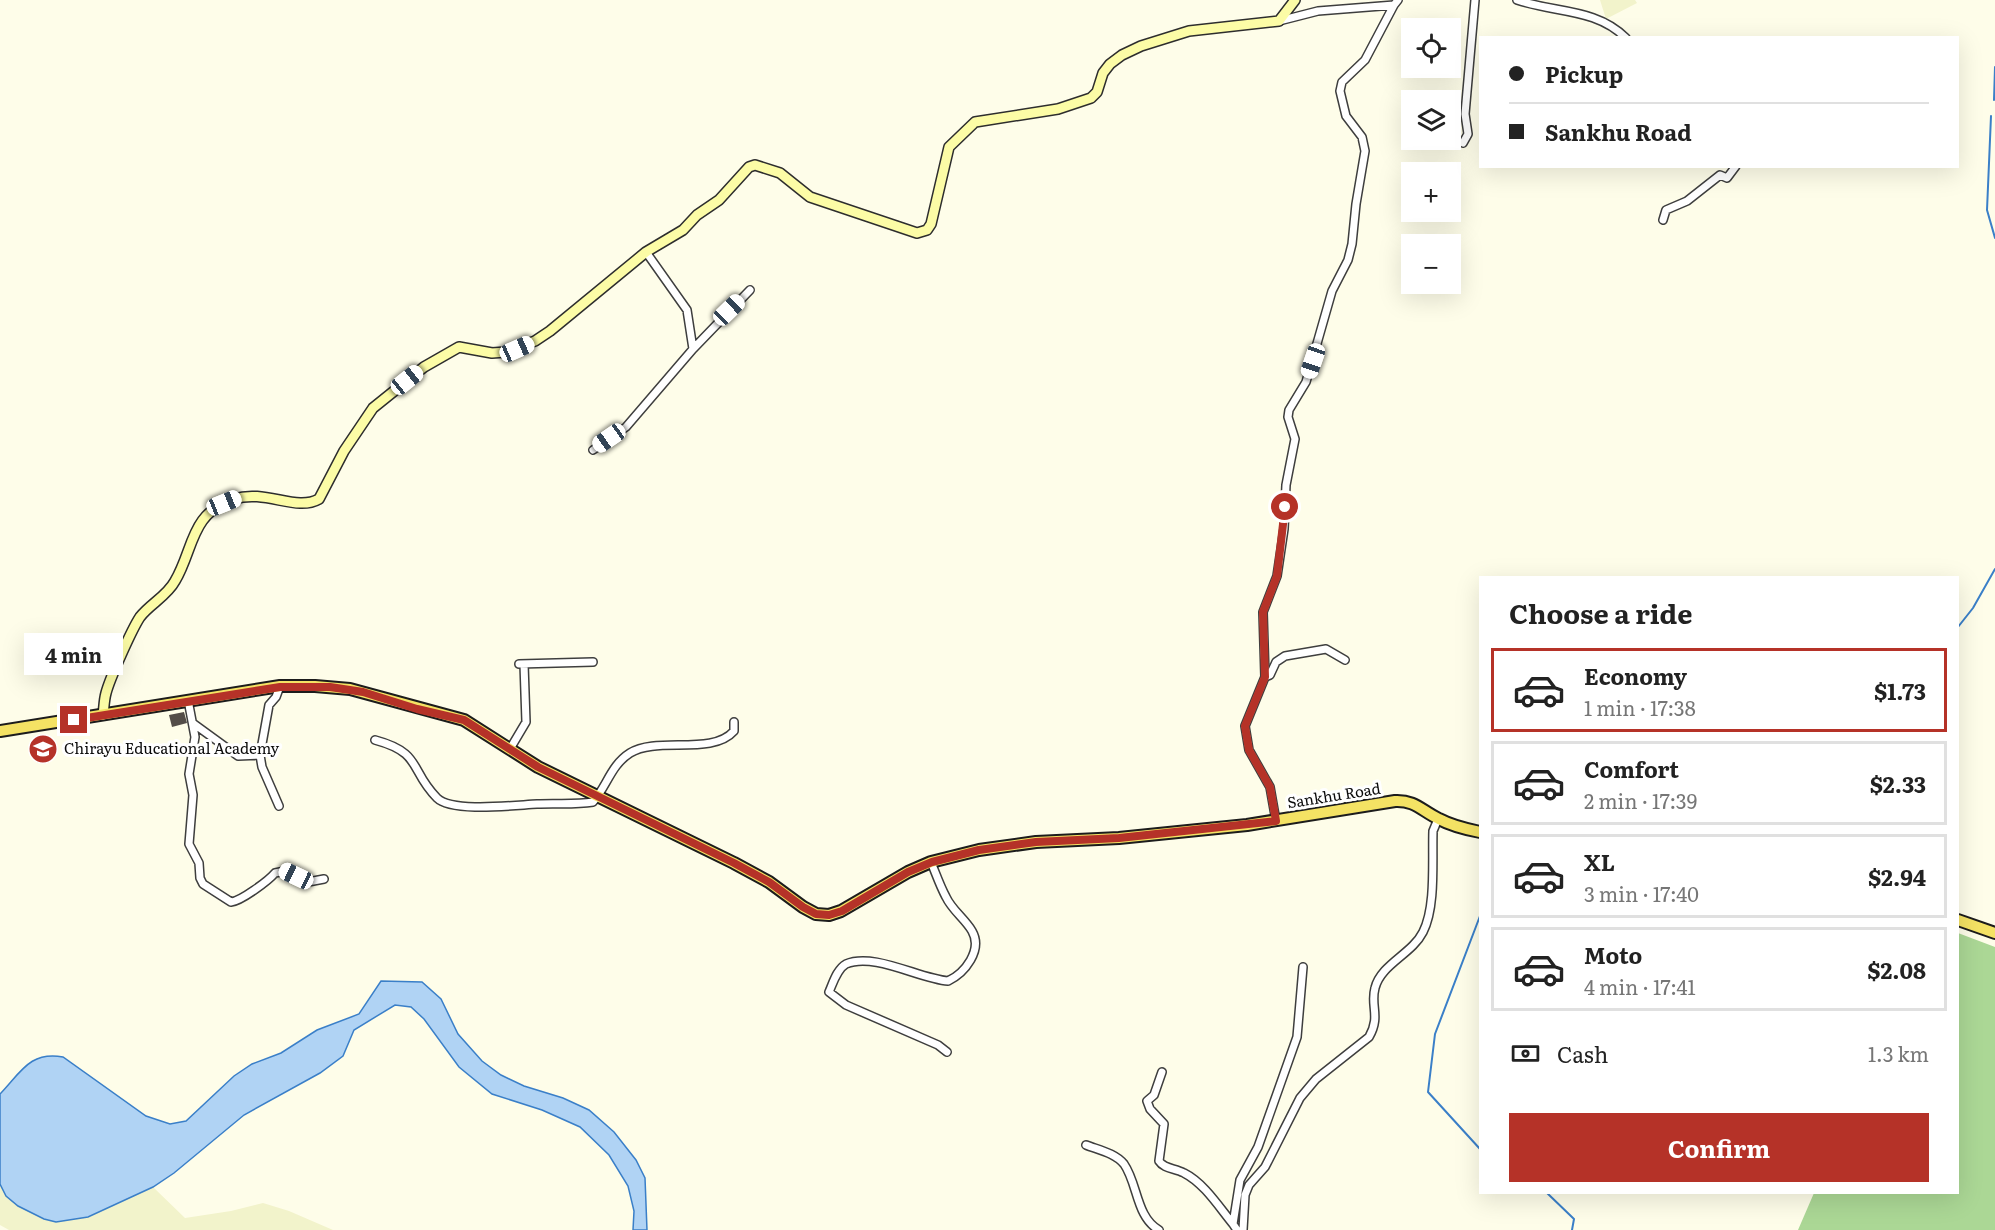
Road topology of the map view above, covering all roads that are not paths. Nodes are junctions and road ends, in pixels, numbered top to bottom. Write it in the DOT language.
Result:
graph roads {
  1 [pos="1294,0"];
  2 [pos="1475,0"];
  3 [pos="1517,0"];
  4 [pos="1396,2"];
  5 [pos="1279,21"];
  6 [pos="1624,36"];
  7 [pos="1463,143"];
  8 [pos="1734,168"];
  9 [pos="1663,220"];
  10 [pos="646,252"];
  11 [pos="750,290"];
  12 [pos="693,348"];
  13 [pos="593,450"];
  14 [pos="1345,660"];
  15 [pos="593,662"];
  16 [pos="1265,677"];
  17 [pos="280,687"];
  18 [pos="188,700"];
  19 [pos="103,715"];
  20 [pos="734,722"];
  21 [pos="194,724"];
  22 [pos="0,731"];
  23 [pos="375,740"];
  24 [pos="510,749"];
  25 [pos="260,755"];
  26 [pos="599,795"];
  27 [pos="279,806"];
  28 [pos="1438,819"];
  29 [pos="1276,821"];
  30 [pos="1479,832"];
  31 [pos="932,862"];
  32 [pos="324,879"];
  33 [pos="1959,920"];
  34 [pos="1995,933"];
  35 [pos="1303,967"];
  36 [pos="947,1052"];
  37 [pos="1162,1072"];
  38 [pos="1086,1145"];
  39 [pos="1235,1227"];
  40 [pos="1159,1230"];
  41 [pos="1243,1230"];
  1 -- 5 [label="street"];
  2 -- 7 [label="street"];
  3 -- 6 [label="street"];
  4 -- 5 [label="street"];
  4 -- 16 [label="street"];
  5 -- 10 [label="street"];
  8 -- 9 [label="street"];
  10 -- 12 [label="street"];
  10 -- 19 [label="street"];
  11 -- 12 [label="street"];
  12 -- 13 [label="street"];
  14 -- 16 [label="street"];
  15 -- 24 [label="street"];
  16 -- 29 [label="street"];
  17 -- 18 [label="main road, Sankhu Road"];
  17 -- 24 [label="main road, Sankhu Road"];
  17 -- 25 [label="street"];
  18 -- 19 [label="main road, Sankhu Road"];
  18 -- 21 [label="street"];
  19 -- 22 [label="main road, Sankhu Road"];
  20 -- 26 [label="street"];
  21 -- 25 [label="street"];
  21 -- 32 [label="street"];
  23 -- 26 [label="street"];
  24 -- 26 [label="main road, Sankhu Road"];
  25 -- 27 [label="street"];
  26 -- 31 [label="main road, Sankhu Road"];
  28 -- 29 [label="main road, Sankhu Road"];
  28 -- 30 [label="main road, Sankhu Road"];
  28 -- 41 [label="street"];
  29 -- 31 [label="main road, Sankhu Road"];
  31 -- 36 [label="street"];
  33 -- 34 [label="main road"];
  35 -- 39 [label="street"];
  37 -- 39 [label="street"];
  38 -- 40 [label="street"];
}
